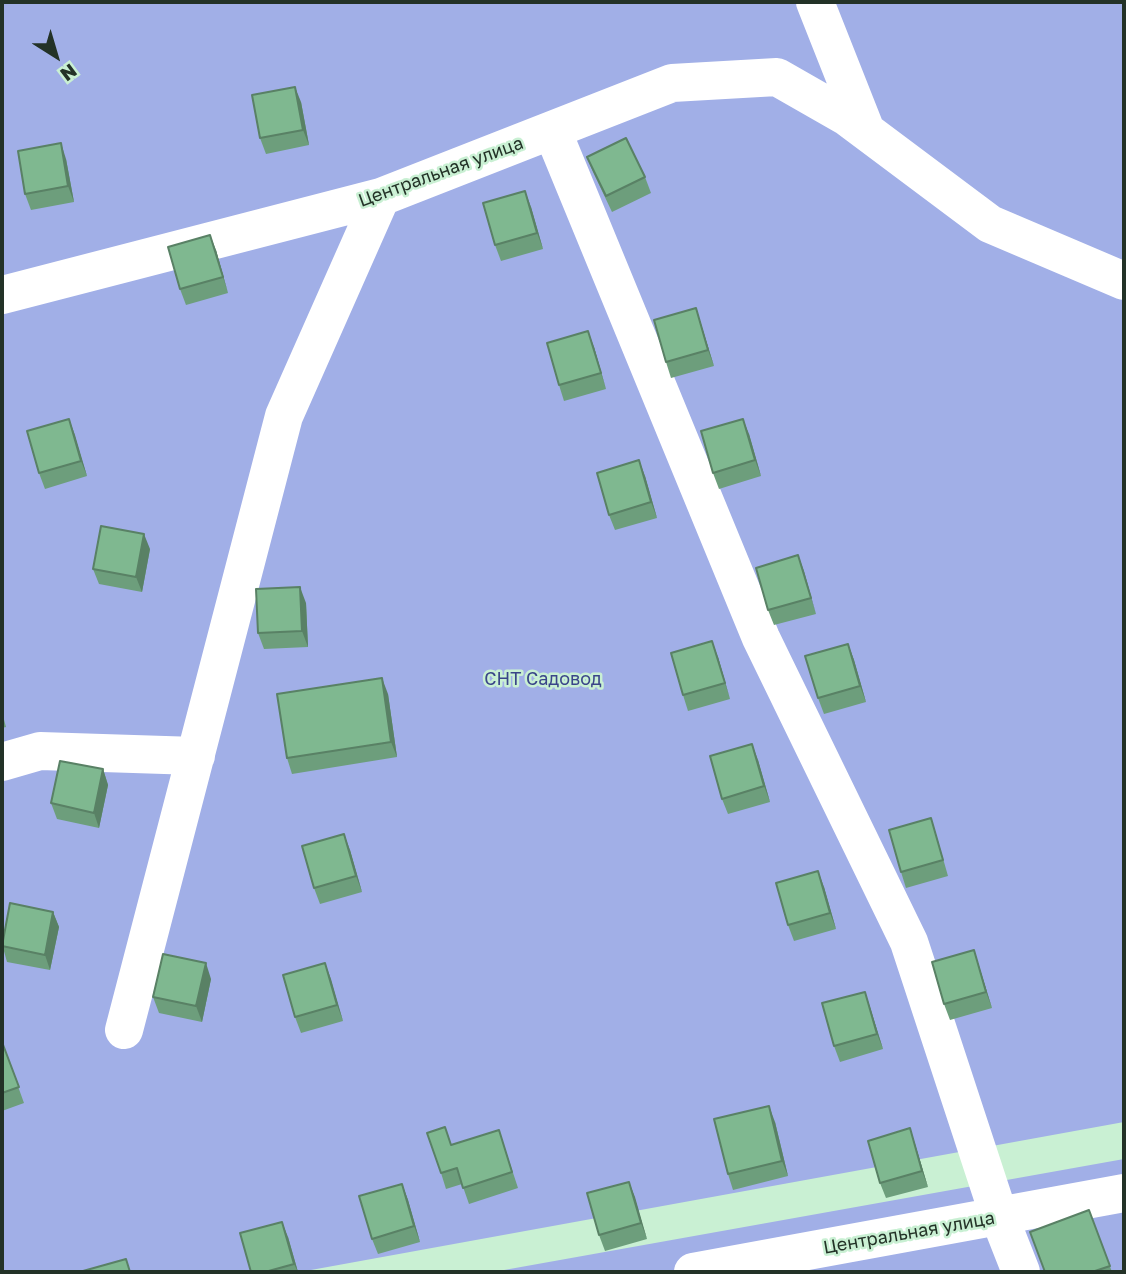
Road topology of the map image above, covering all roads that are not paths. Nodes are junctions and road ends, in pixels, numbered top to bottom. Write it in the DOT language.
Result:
graph roads {
  1 [pos="815,2"];
  2 [pos="552,130"];
  3 [pos="866,131"];
  4 [pos="381,197"];
  5 [pos="1124,281"];
  6 [pos="2,295"];
  7 [pos="196,756"];
  8 [pos="2,762"];
  9 [pos="124,1030"];
  10 [pos="1124,1193"];
  11 [pos="999,1216"];
  12 [pos="693,1272"];
  13 [pos="1021,1272"];
  1 -- 3 [label="street"];
  2 -- 3 [label="street, Центральная улица"];
  2 -- 4 [label="street, Центральная улица"];
  2 -- 11 [label="street"];
  3 -- 5 [label="street, Центральная улица"];
  4 -- 6 [label="street, Центральная улица"];
  4 -- 7 [label="street"];
  7 -- 8 [label="street"];
  7 -- 9 [label="street"];
  10 -- 11 [label="street, Центральная улица"];
  11 -- 12 [label="street, Центральная улица"];
  11 -- 13 [label="street"];
}
